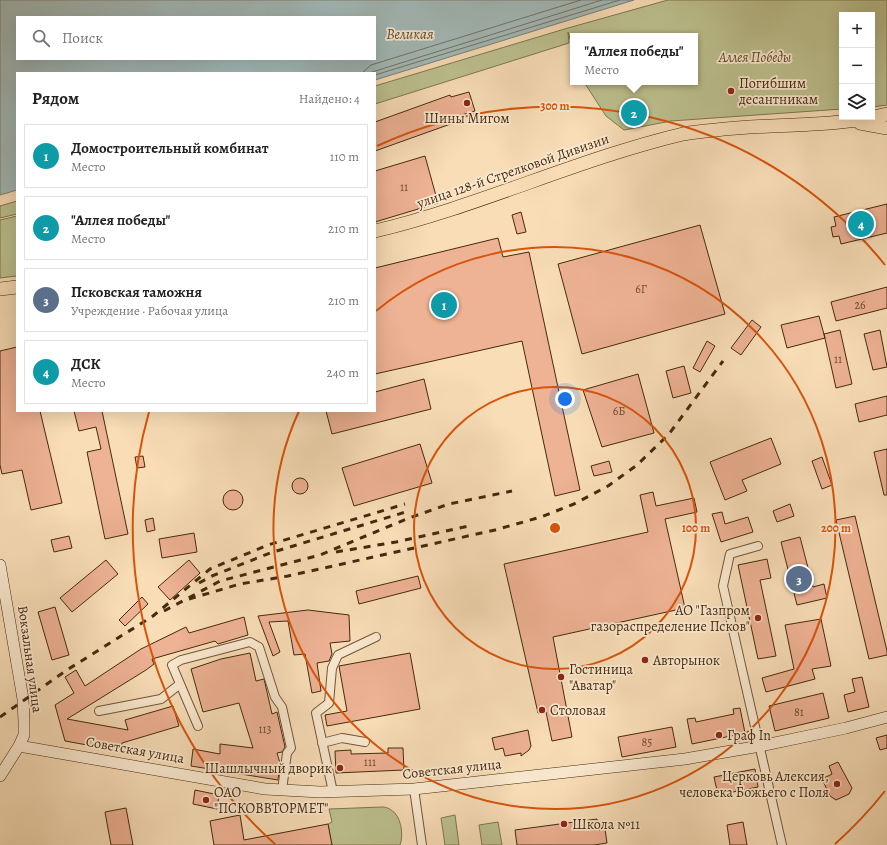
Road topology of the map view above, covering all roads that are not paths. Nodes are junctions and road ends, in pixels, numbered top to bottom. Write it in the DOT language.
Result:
graph roads {
  1 [pos="887,114"];
  2 [pos="852,122"];
  3 [pos="887,128"];
  4 [pos="376,231"];
  5 [pos="16,287"];
  6 [pos="0,289"];
  7 [pos="758,546"];
  8 [pos="0,565"];
  9 [pos="376,637"];
  10 [pos="180,684"];
  11 [pos="99,711"];
  12 [pos="887,717"];
  13 [pos="198,726"];
  14 [pos="365,742"];
  15 [pos="322,743"];
  16 [pos="19,746"];
  17 [pos="760,746"];
  18 [pos="0,776"];
  19 [pos="414,789"];
  20 [pos="282,790"];
  21 [pos="334,792"];
  22 [pos="422,845"];
  23 [pos="782,845"];
  1 -- 2 [label="main road, улица 128-й Стрелковой Дивизии"];
  2 -- 3 [label="main road, улица 128-й Стрелковой Дивизии"];
  2 -- 4 [label="main road, улица 128-й Стрелковой Дивизии"];
  5 -- 6 [label="main road"];
  7 -- 17 [label="street"];
  8 -- 16 [label="street, Вокзальная улица"];
  9 -- 15 [label="street"];
  10 -- 11 [label="street"];
  10 -- 13 [label="street"];
  10 -- 20 [label="street"];
  12 -- 17 [label="street, Советская улица"];
  14 -- 15 [label="street"];
  15 -- 21 [label="street"];
  16 -- 18 [label="street, Вокзальная улица"];
  16 -- 20 [label="street, Советская улица"];
  17 -- 19 [label="street, Советская улица"];
  17 -- 23 [label="street"];
  19 -- 21 [label="street, Советская улица"];
  19 -- 22 [label="street"];
  20 -- 21 [label="street, Советская улица"];
}
